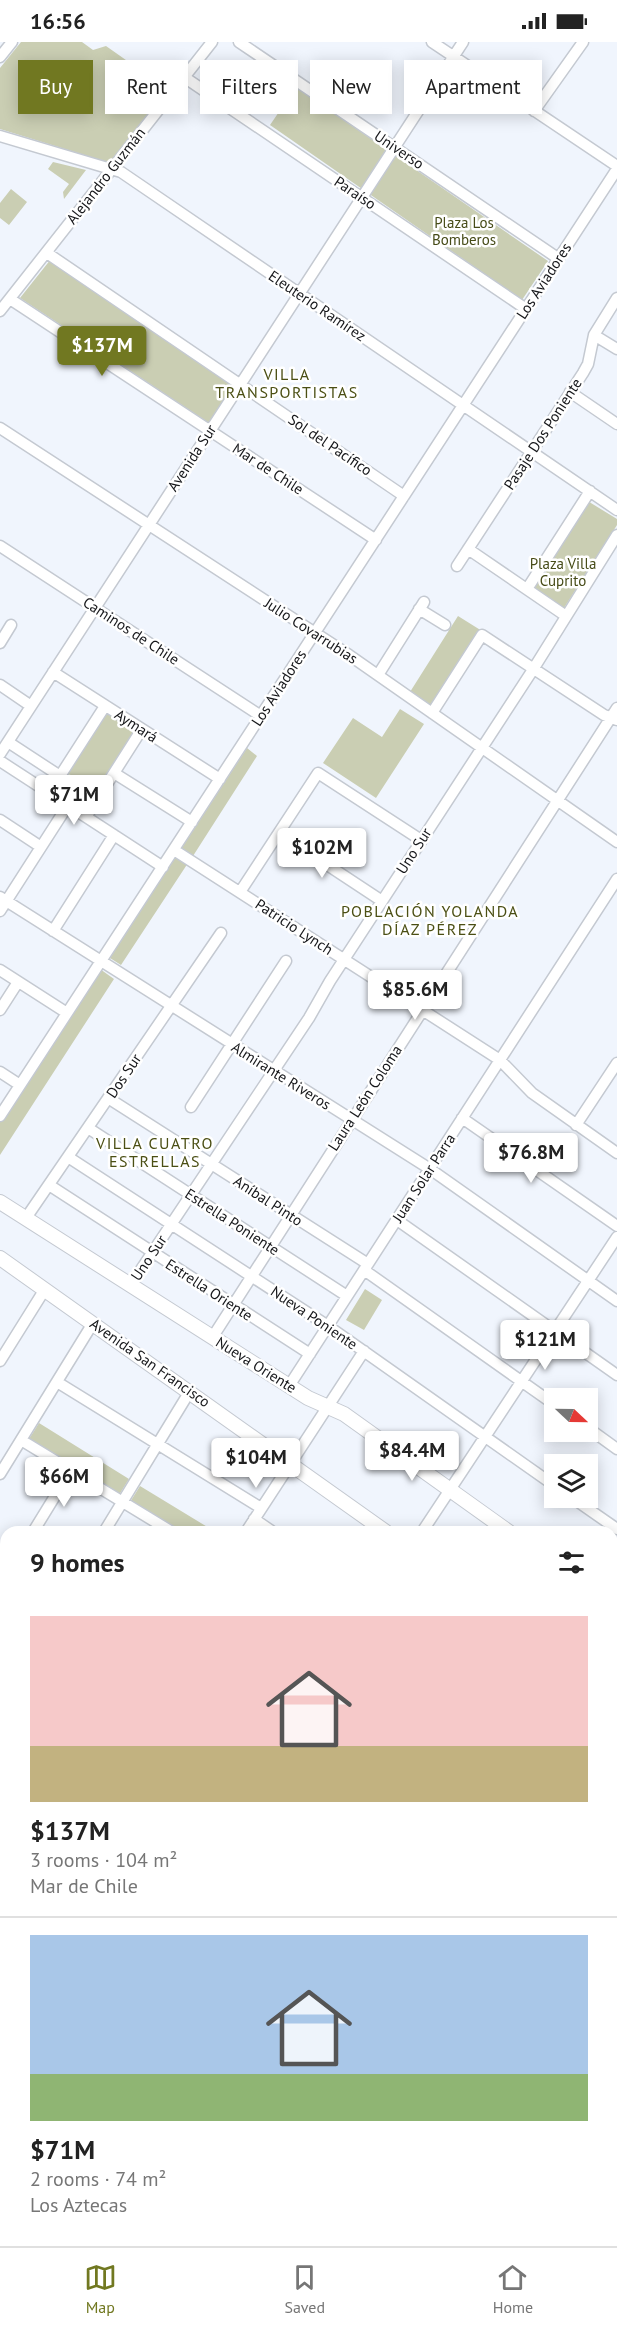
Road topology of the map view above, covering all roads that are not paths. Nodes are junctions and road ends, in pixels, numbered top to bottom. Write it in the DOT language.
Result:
graph roads {
  1 [pos="12,42"];
  2 [pos="212,42"];
  3 [pos="239,42"];
  4 [pos="432,42"];
  5 [pos="463,42"];
  6 [pos="583,42"];
  7 [pos="454,56"];
  8 [pos="0,57"];
  9 [pos="460,60"];
  10 [pos="188,71"];
  11 [pos="188,79"];
  12 [pos="542,100"];
  13 [pos="154,114"];
  14 [pos="538,114"];
  15 [pos="0,136"];
  16 [pos="394,147"];
  17 [pos="112,168"];
  18 [pos="617,168"];
  19 [pos="362,197"];
  20 [pos="47,253"];
  21 [pos="559,259"];
  22 [pos="299,294"];
  23 [pos="617,298"];
  24 [pos="10,299"];
  25 [pos="526,309"];
  26 [pos="0,311"];
  27 [pos="594,334"];
  28 [pos="617,349"];
  29 [pos="240,384"];
  30 [pos="570,392"];
  31 [pos="464,406"];
  32 [pos="617,424"];
  33 [pos="0,428"];
  34 [pos="210,430"];
  35 [pos="532,452"];
  36 [pos="590,491"];
  37 [pos="404,496"];
  38 [pos="617,510"];
  39 [pos="149,525"];
  40 [pos="617,534"];
  41 [pos="376,540"];
  42 [pos="0,546"];
  43 [pos="468,549"];
  44 [pos="457,566"];
  45 [pos="527,589"];
  46 [pos="95,608"];
  47 [pos="566,616"];
  48 [pos="11,625"];
  49 [pos="445,625"];
  50 [pos="315,633"];
  51 [pos="0,643"];
  52 [pos="534,668"];
  53 [pos="53,672"];
  54 [pos="378,675"];
  55 [pos="0,685"];
  56 [pos="31,706"];
  57 [pos="105,706"];
  58 [pos="432,712"];
  59 [pos="615,715"];
  60 [pos="261,716"];
  61 [pos="142,729"];
  62 [pos="8,742"];
  63 [pos="482,747"];
  64 [pos="0,753"];
  65 [pos="0,761"];
  66 [pos="114,773"];
  67 [pos="220,779"];
  68 [pos="557,799"];
  69 [pos="68,805"];
  70 [pos="86,817"];
  71 [pos="0,820"];
  72 [pos="192,822"];
  73 [pos="279,833"];
  74 [pos="114,835"];
  75 [pos="421,840"];
  76 [pos="617,842"];
  77 [pos="41,847"];
  78 [pos="174,850"];
  79 [pos="163,867"];
  80 [pos="617,879"];
  81 [pos="240,892"];
  82 [pos="382,901"];
  83 [pos="2,903"];
  84 [pos="53,931"];
  85 [pos="221,933"];
  86 [pos="344,959"];
  87 [pos="286,961"];
  88 [pos="100,962"];
  89 [pos="0,970"];
  90 [pos="18,982"];
  91 [pos="171,1006"];
  92 [pos="423,1009"];
  93 [pos="0,1010"];
  94 [pos="68,1013"];
  95 [pos="231,1044"];
  96 [pos="500,1060"];
  97 [pos="617,1063"];
  98 [pos="274,1071"];
  99 [pos="0,1072"];
  100 [pos="20,1084"];
  101 [pos="108,1098"];
  102 [pos="190,1107"];
  103 [pos="0,1116"];
  104 [pos="462,1118"];
  105 [pos="352,1120"];
  106 [pos="576,1125"];
  107 [pos="88,1128"];
  108 [pos="617,1153"];
  109 [pos="68,1157"];
  110 [pos="212,1165"];
  111 [pos="430,1169"];
  112 [pos="49,1185"];
  113 [pos="191,1195"];
  114 [pos="0,1202"];
  115 [pos="291,1215"];
  116 [pos="26,1218"];
  117 [pos="397,1220"];
  118 [pos="172,1225"];
  119 [pos="617,1226"];
  120 [pos="617,1237"];
  121 [pos="270,1247"];
  122 [pos="153,1253"];
  123 [pos="0,1258"];
  124 [pos="366,1268"];
  125 [pos="251,1276"];
  126 [pos="588,1281"];
  127 [pos="130,1286"];
  128 [pos="45,1289"];
  129 [pos="347,1296"];
  130 [pos="617,1301"];
  131 [pos="233,1305"];
  132 [pos="93,1323"];
  133 [pos="328,1326"];
  134 [pos="555,1331"];
  135 [pos="212,1338"];
  136 [pos="364,1351"];
  137 [pos="310,1354"];
  138 [pos="0,1361"];
  139 [pos="617,1375"];
  140 [pos="522,1381"];
  141 [pos="57,1382"];
  142 [pos="289,1386"];
  143 [pos="190,1391"];
  144 [pos="544,1397"];
  145 [pos="328,1406"];
  146 [pos="598,1435"];
  147 [pos="485,1436"];
  148 [pos="21,1440"];
  149 [pos="158,1444"];
  150 [pos="0,1449"];
  151 [pos="617,1449"];
  152 [pos="11,1455"];
  153 [pos="290,1462"];
  154 [pos="71,1470"];
  155 [pos="0,1474"];
  156 [pos="544,1478"];
  157 [pos="450,1490"];
  158 [pos="123,1502"];
  159 [pos="261,1508"];
  160 [pos="586,1508"];
  161 [pos="254,1519"];
  162 [pos="37,1526"];
  163 [pos="108,1526"];
  164 [pos="162,1526"];
  165 [pos="250,1526"];
  166 [pos="264,1526"];
  167 [pos="378,1526"];
  168 [pos="426,1526"];
  169 [pos="501,1526"];
  170 [pos="611,1526"];
  1 -- 8 [label="street"];
  2 -- 10 [label="street, Alejandro Guzmán"];
  3 -- 16 [label="street, Universo"];
  4 -- 7 [label="street"];
  5 -- 7 [label="street, Avenida Sur"];
  6 -- 12 [label="street"];
  7 -- 9 [label="street"];
  7 -- 16 [label="street, Avenida Sur"];
  11 -- 19 [label="street, Paraíso"];
  13 -- 17 [label="street, Alejandro Guzmán"];
  14 -- 18 [label="street"];
  15 -- 17 [label="street, Eleuterio Ramírez"];
  16 -- 19 [label="street, Avenida Sur"];
  16 -- 21 [label="street, Universo"];
  17 -- 20 [label="street, Alejandro Guzmán"];
  17 -- 22 [label="street, Eleuterio Ramírez"];
  18 -- 21 [label="street, Los Aviadores"];
  19 -- 22 [label="street, Avenida Sur"];
  19 -- 25 [label="street, Paraíso"];
  20 -- 24 [label="street, Alejandro Guzmán"];
  20 -- 29 [label="street, Sol del Pacífico"];
  21 -- 25 [label="street, Los Aviadores"];
  22 -- 29 [label="street, Avenida Sur"];
  22 -- 31 [label="street, Eleuterio Ramírez"];
  23 -- 27 [label="street, Pasaje Dos Poniente"];
  24 -- 26 [label="street, Alejandro Guzmán"];
  24 -- 34 [label="street, Mar de Chile"];
  25 -- 31 [label="street, Los Aviadores"];
  27 -- 28 [label="street"];
  27 -- 30 [label="street, Pasaje Dos Poniente"];
  29 -- 34 [label="street, Avenida Sur"];
  29 -- 37 [label="street, Sol del Pacífico"];
  30 -- 32 [label="street"];
  30 -- 35 [label="street, Pasaje Dos Poniente"];
  31 -- 35 [label="street, Eleuterio Ramírez"];
  31 -- 37 [label="street, Los Aviadores"];
  33 -- 39 [label="street, Julio Covarrubias"];
  34 -- 39 [label="street, Avenida Sur"];
  34 -- 41 [label="street, Mar de Chile"];
  35 -- 36 [label="street, Eleuterio Ramírez"];
  35 -- 43 [label="street, Pasaje Dos Poniente"];
  36 -- 38 [label="street, Eleuterio Ramírez"];
  36 -- 45 [label="street"];
  37 -- 41 [label="street, Los Aviadores"];
  39 -- 46 [label="street, Avenida Sur"];
  39 -- 50 [label="street, Julio Covarrubias"];
  40 -- 47 [label="street, Uno Sur"];
  41 -- 50 [label="street, Los Aviadores"];
  42 -- 46 [label="street, Caminos de Chile"];
  43 -- 44 [label="street, Pasaje Dos Poniente"];
  43 -- 45 [label="street"];
  45 -- 47 [label="street"];
  46 -- 53 [label="street, Avenida Sur"];
  46 -- 60 [label="street, Caminos de Chile"];
  47 -- 52 [label="street, Uno Sur"];
  48 -- 51 [label="street"];
  49 -- 54 [label="street"];
  50 -- 54 [label="street, Julio Covarrubias"];
  50 -- 60 [label="street, Los Aviadores"];
  52 -- 58 [label="street"];
  52 -- 59 [label="street"];
  52 -- 63 [label="street, Uno Sur"];
  53 -- 56 [label="street, Avenida Sur"];
  53 -- 57 [label="street, Aymará"];
  54 -- 58 [label="street, Julio Covarrubias"];
  55 -- 56 [label="street"];
  56 -- 62 [label="street, Avenida Sur"];
  57 -- 61 [label="street, Aymará"];
  57 -- 62 [label="street"];
  58 -- 63 [label="street, Julio Covarrubias"];
  59 -- 68 [label="street, Laura León Coloma"];
  60 -- 67 [label="street, Los Aviadores"];
  61 -- 66 [label="street"];
  61 -- 67 [label="street, Aymará"];
  62 -- 64 [label="street, Avenida Sur"];
  63 -- 68 [label="street, Julio Covarrubias"];
  63 -- 75 [label="street, Uno Sur"];
  65 -- 69 [label="street"];
  66 -- 70 [label="street"];
  66 -- 72 [label="street"];
  67 -- 72 [label="street, Los Aviadores"];
  68 -- 76 [label="street, Julio Covarrubias"];
  68 -- 92 [label="street, Laura León Coloma"];
  69 -- 70 [label="street"];
  69 -- 77 [label="street"];
  70 -- 74 [label="street"];
  71 -- 77 [label="street"];
  72 -- 78 [label="street, Los Aviadores"];
  73 -- 75 [label="street"];
  73 -- 81 [label="street"];
  73 -- 82 [label="street"];
  74 -- 79 [label="street"];
  74 -- 84 [label="street"];
  75 -- 82 [label="street, Uno Sur"];
  77 -- 83 [label="street"];
  78 -- 79 [label="street, Los Aviadores"];
  78 -- 81 [label="street, Patricio Lynch"];
  79 -- 88 [label="street, Los Aviadores"];
  80 -- 96 [label="street, Juan Solar Parra"];
  81 -- 86 [label="street, Patricio Lynch"];
  82 -- 86 [label="street, Uno Sur"];
  83 -- 84 [label="street, Almirante Riveros"];
  84 -- 88 [label="street, Almirante Riveros"];
  85 -- 91 [label="street, Dos Sur"];
  86 -- 92 [label="street, Patricio Lynch"];
  86 -- 98 [label="street, Uno Sur"];
  87 -- 95 [label="street"];
  88 -- 91 [label="street, Almirante Riveros"];
  88 -- 94 [label="street, Los Aviadores"];
  89 -- 90 [label="street"];
  90 -- 93 [label="street"];
  90 -- 94 [label="street"];
  91 -- 95 [label="street, Almirante Riveros"];
  91 -- 101 [label="street, Dos Sur"];
  92 -- 96 [label="street, Patricio Lynch"];
  92 -- 105 [label="street, Laura León Coloma"];
  94 -- 100 [label="street, Los Aviadores"];
  95 -- 98 [label="street, Almirante Riveros"];
  95 -- 102 [label="street"];
  96 -- 104 [label="street, Juan Solar Parra"];
  96 -- 106 [label="street, Patricio Lynch"];
  97 -- 106 [label="street"];
  98 -- 105 [label="street, Almirante Riveros"];
  98 -- 110 [label="street, Uno Sur"];
  99 -- 100 [label="street"];
  100 -- 103 [label="street, Los Aviadores"];
  101 -- 107 [label="street, Dos Sur"];
  101 -- 110 [label="street, Aníbal Pinto"];
  104 -- 111 [label="street, Juan Solar Parra"];
  104 -- 119 [label="street"];
  105 -- 111 [label="street, Almirante Riveros"];
  105 -- 115 [label="street, Laura León Coloma"];
  106 -- 108 [label="street, Patricio Lynch"];
  107 -- 109 [label="street, Dos Sur"];
  107 -- 113 [label="street, Estrella Poniente"];
  109 -- 112 [label="street, Dos Sur"];
  109 -- 118 [label="street, Nueva Poniente"];
  110 -- 113 [label="street, Uno Sur"];
  110 -- 115 [label="street, Aníbal Pinto"];
  111 -- 117 [label="street, Juan Solar Parra"];
  111 -- 126 [label="street, Almirante Riveros"];
  112 -- 116 [label="street, Dos Sur"];
  112 -- 122 [label="street, Estrella Oriente"];
  113 -- 118 [label="street, Uno Sur"];
  113 -- 121 [label="street, Estrella Poniente"];
  114 -- 116 [label="main road, Nueva Oriente"];
  115 -- 121 [label="street, Laura León Coloma"];
  115 -- 124 [label="street, Aníbal Pinto"];
  116 -- 127 [label="main road, Nueva Oriente"];
  117 -- 124 [label="street, Juan Solar Parra"];
  117 -- 134 [label="street"];
  118 -- 122 [label="street, Uno Sur"];
  118 -- 125 [label="street, Nueva Poniente"];
  120 -- 126 [label="street"];
  121 -- 125 [label="street, Laura León Coloma"];
  121 -- 129 [label="street, Estrella Poniente"];
  122 -- 127 [label="street, Uno Sur"];
  122 -- 131 [label="street, Estrella Oriente"];
  123 -- 128 [label="main road, Avenida San Francisco"];
  124 -- 129 [label="street, Juan Solar Parra"];
  124 -- 140 [label="street, Aníbal Pinto"];
  125 -- 131 [label="street, Laura León Coloma"];
  125 -- 133 [label="street, Nueva Poniente"];
  126 -- 130 [label="street, Almirante Riveros"];
  126 -- 134 [label="street"];
  127 -- 135 [label="main road, Nueva Oriente"];
  128 -- 132 [label="main road, Avenida San Francisco"];
  128 -- 138 [label="street"];
  129 -- 133 [label="street, Juan Solar Parra"];
  131 -- 135 [label="street, Laura León Coloma"];
  131 -- 137 [label="street, Estrella Oriente"];
  132 -- 141 [label="street"];
  132 -- 143 [label="main road, Avenida San Francisco"];
  133 -- 136 [label="street, Nueva Poniente"];
  133 -- 137 [label="street, Juan Solar Parra"];
  134 -- 139 [label="street"];
  134 -- 140 [label="street"];
  135 -- 142 [label="main road, Nueva Oriente"];
  136 -- 145 [label="street"];
  136 -- 147 [label="street, Nueva Poniente"];
  137 -- 142 [label="street, Juan Solar Parra"];
  140 -- 144 [label="street, Aníbal Pinto"];
  140 -- 147 [label="street"];
  141 -- 148 [label="street"];
  141 -- 149 [label="street"];
  142 -- 145 [label="main road, Nueva Oriente"];
  143 -- 149 [label="street"];
  143 -- 153 [label="main road, Avenida San Francisco"];
  145 -- 153 [label="street"];
  145 -- 157 [label="main road, Nueva Oriente"];
  146 -- 151 [label="street"];
  147 -- 156 [label="street, Nueva Poniente"];
  147 -- 157 [label="street"];
  148 -- 152 [label="street"];
  148 -- 154 [label="street"];
  149 -- 158 [label="street"];
  149 -- 159 [label="street"];
  150 -- 152 [label="street"];
  152 -- 155 [label="street"];
  153 -- 159 [label="street"];
  153 -- 167 [label="main road, Avenida San Francisco"];
  154 -- 158 [label="street"];
  154 -- 162 [label="street"];
  157 -- 168 [label="street"];
  157 -- 169 [label="main road, Nueva Oriente"];
  158 -- 163 [label="street"];
  158 -- 164 [label="street"];
  159 -- 161 [label="street"];
  160 -- 170 [label="street"];
  161 -- 165 [label="street"];
  161 -- 166 [label="street"];
}
